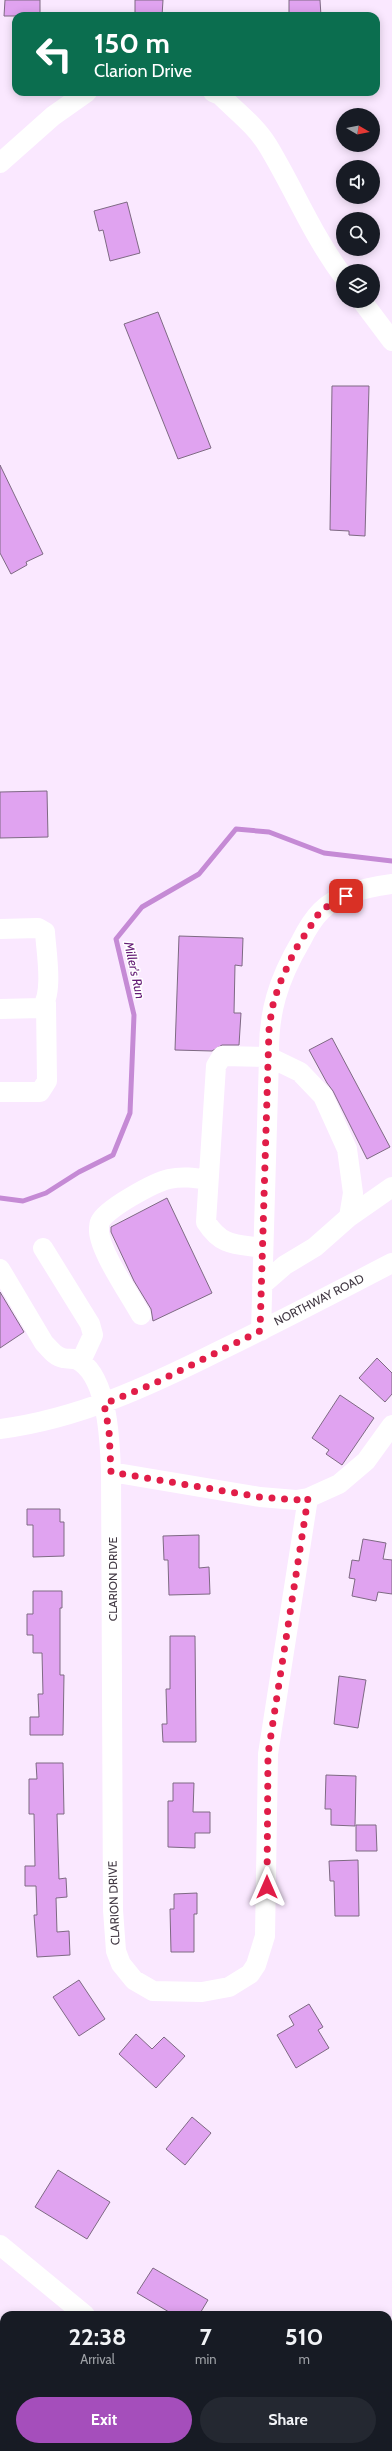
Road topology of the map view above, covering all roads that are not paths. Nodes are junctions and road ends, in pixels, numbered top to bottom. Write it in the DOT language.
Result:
graph roads {
  1 [pos="81,96"];
  2 [pos="221,96"];
  3 [pos="0,163"];
  4 [pos="336,264"];
  5 [pos="367,308"];
  6 [pos="392,341"];
  7 [pos="392,884"];
  8 [pos="0,929"];
  9 [pos="46,1002"];
  10 [pos="0,1009"];
  11 [pos="269,1057"];
  12 [pos="0,1084"];
  13 [pos="0,1092"];
  14 [pos="208,1180"];
  15 [pos="392,1186"];
  16 [pos="349,1217"];
  17 [pos="43,1248"];
  18 [pos="263,1248"];
  19 [pos="392,1263"];
  20 [pos="0,1269"];
  21 [pos="262,1285"];
  22 [pos="141,1315"];
  23 [pos="260,1331"];
  24 [pos="80,1362"];
  25 [pos="104,1404"];
  26 [pos="392,1425"];
  27 [pos="0,1429"];
  28 [pos="111,1472"];
  29 [pos="308,1498"];
  30 [pos="0,2245"];
  31 [pos="79,2311"];
  1 -- 3 [label="street"];
  2 -- 4 [label="street"];
  5 -- 6 [label="street"];
  7 -- 11 [label="street"];
  8 -- 9 [label="street"];
  9 -- 10 [label="street"];
  9 -- 13 [label="street"];
  11 -- 14 [label="street"];
  11 -- 16 [label="street"];
  11 -- 18 [label="street"];
  12 -- 13 [label="street"];
  14 -- 18 [label="street"];
  14 -- 22 [label="street"];
  15 -- 16 [label="street"];
  16 -- 21 [label="street"];
  17 -- 24 [label="street"];
  18 -- 21 [label="street"];
  19 -- 23 [label="street, NORTHWAY ROAD"];
  20 -- 24 [label="street"];
  21 -- 23 [label="street"];
  23 -- 25 [label="street, NORTHWAY ROAD"];
  24 -- 25 [label="street, CLARION DRIVE"];
  25 -- 27 [label="street, NORTHWAY ROAD"];
  25 -- 28 [label="street, CLARION DRIVE"];
  26 -- 29 [label="street"];
  28 -- 29 [label="street"];
  28 -- 29 [label="street, CLARION DRIVE"];
  30 -- 31 [label="street"];
}
